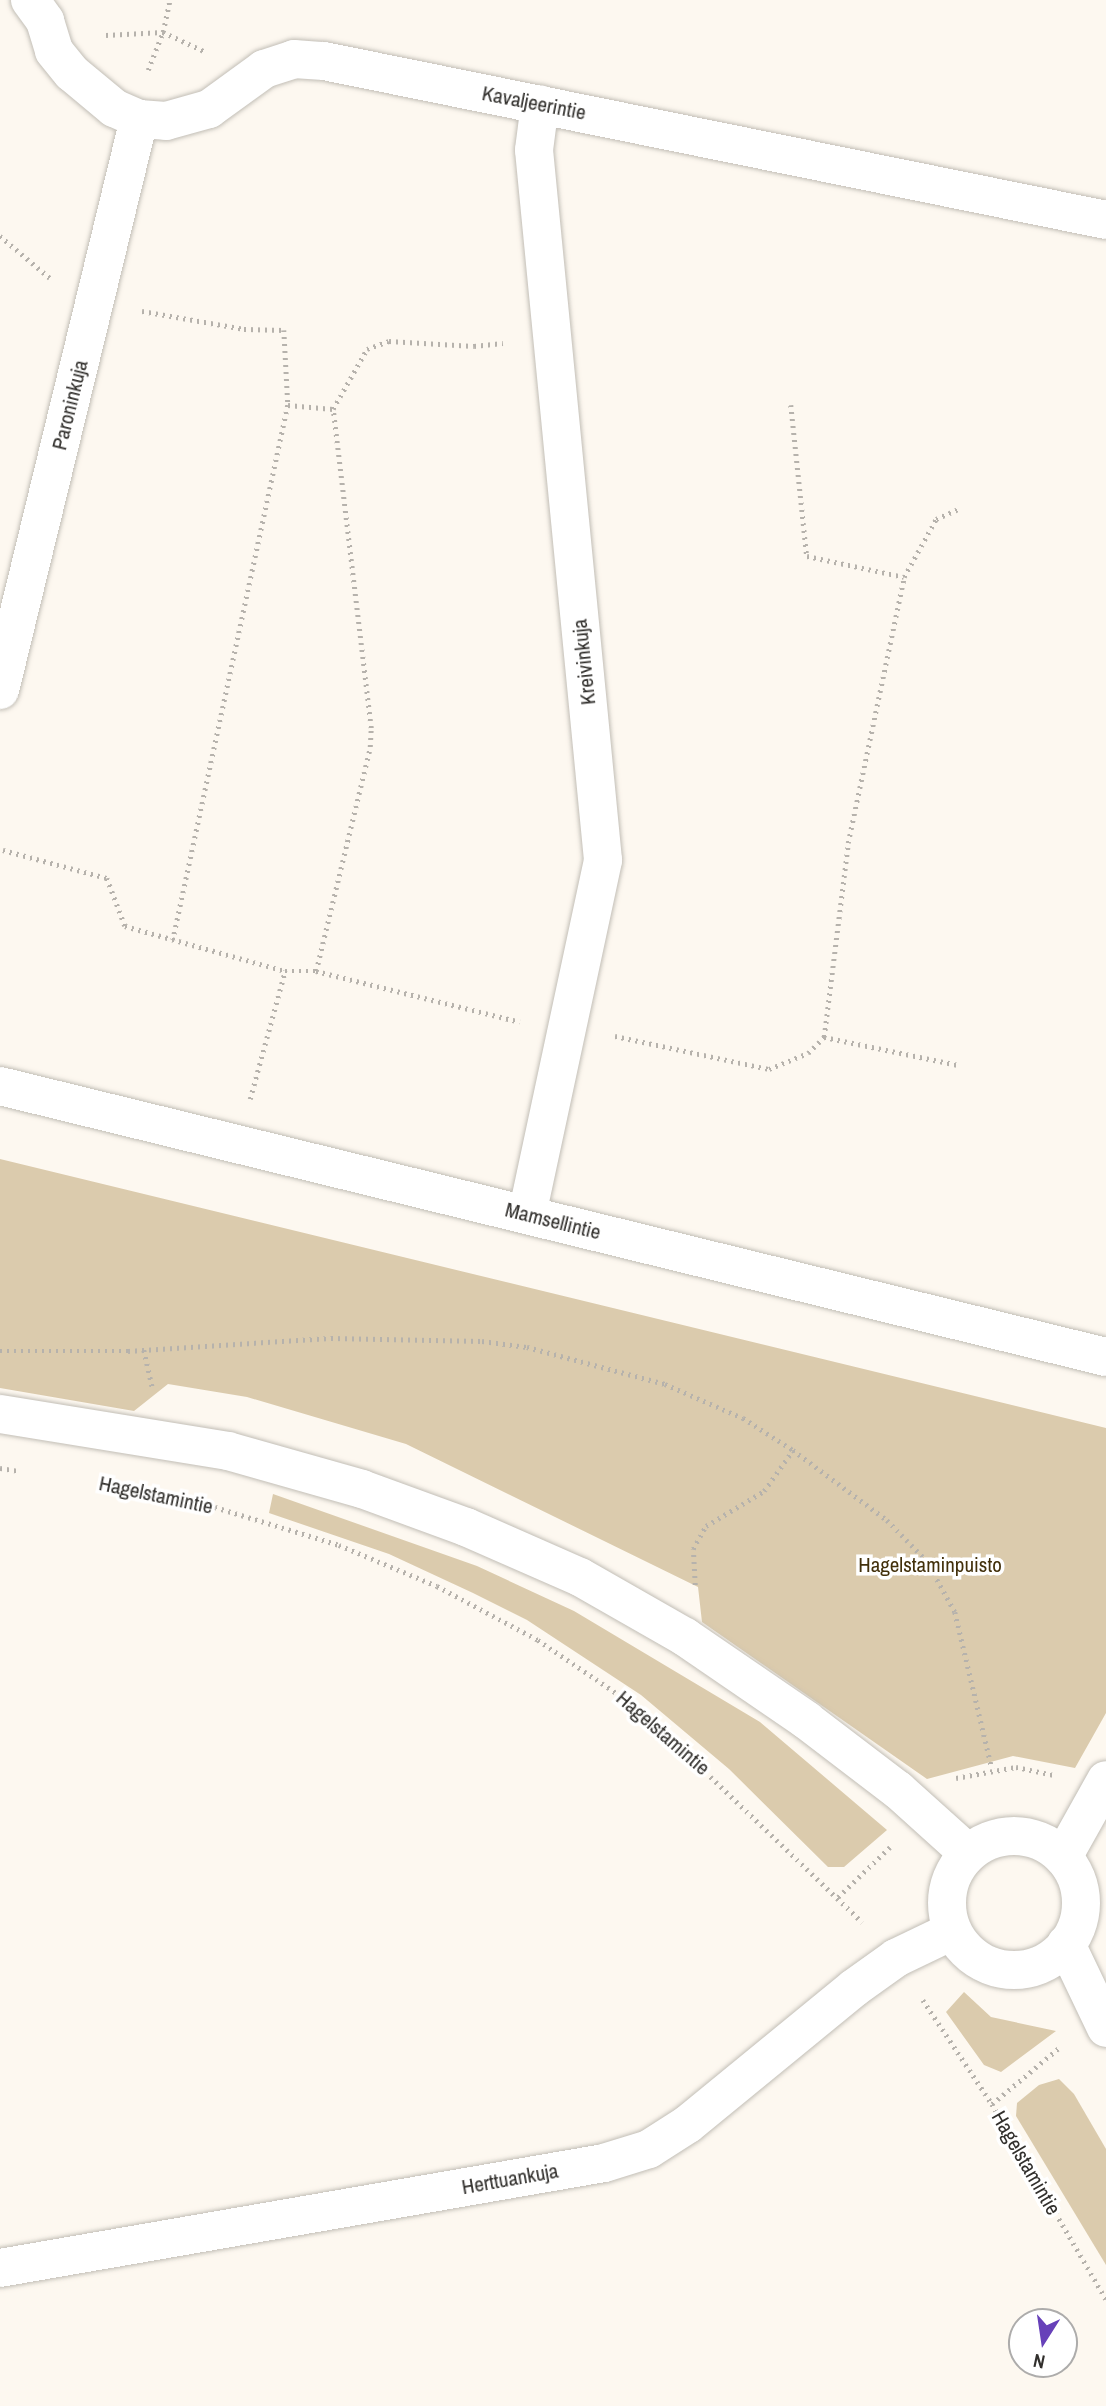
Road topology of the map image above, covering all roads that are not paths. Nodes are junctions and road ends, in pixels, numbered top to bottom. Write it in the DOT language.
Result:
graph roads {
  1 [pos="30,0"];
  2 [pos="540,104"];
  3 [pos="139,119"];
  4 [pos="1106,220"];
  5 [pos="0,690"];
  6 [pos="0,1086"];
  7 [pos="527,1215"];
  8 [pos="1106,1357"];
  9 [pos="0,1414"];
  10 [pos="1106,1780"];
  11 [pos="968,1853"];
  12 [pos="1063,1857"];
  13 [pos="953,1931"];
  14 [pos="1066,1944"];
  15 [pos="1101,2021"];
  16 [pos="0,2268"];
  1 -- 3 [label="street, Kavaljeerintie"];
  2 -- 3 [label="street, Kavaljeerintie"];
  2 -- 4 [label="street, Kavaljeerintie"];
  2 -- 7 [label="street, Kreivinkuja"];
  3 -- 5 [label="street, Paroninkuja"];
  6 -- 7 [label="street, Mamsellintie"];
  7 -- 8 [label="street, Mamsellintie"];
  9 -- 11 [label="street"];
  10 -- 12 [label="street"];
  11 -- 12 [label="street"];
  11 -- 13 [label="street"];
  12 -- 14 [label="street"];
  13 -- 14 [label="street"];
  13 -- 16 [label="street, Herttuankuja"];
  14 -- 15 [label="street"];
}
